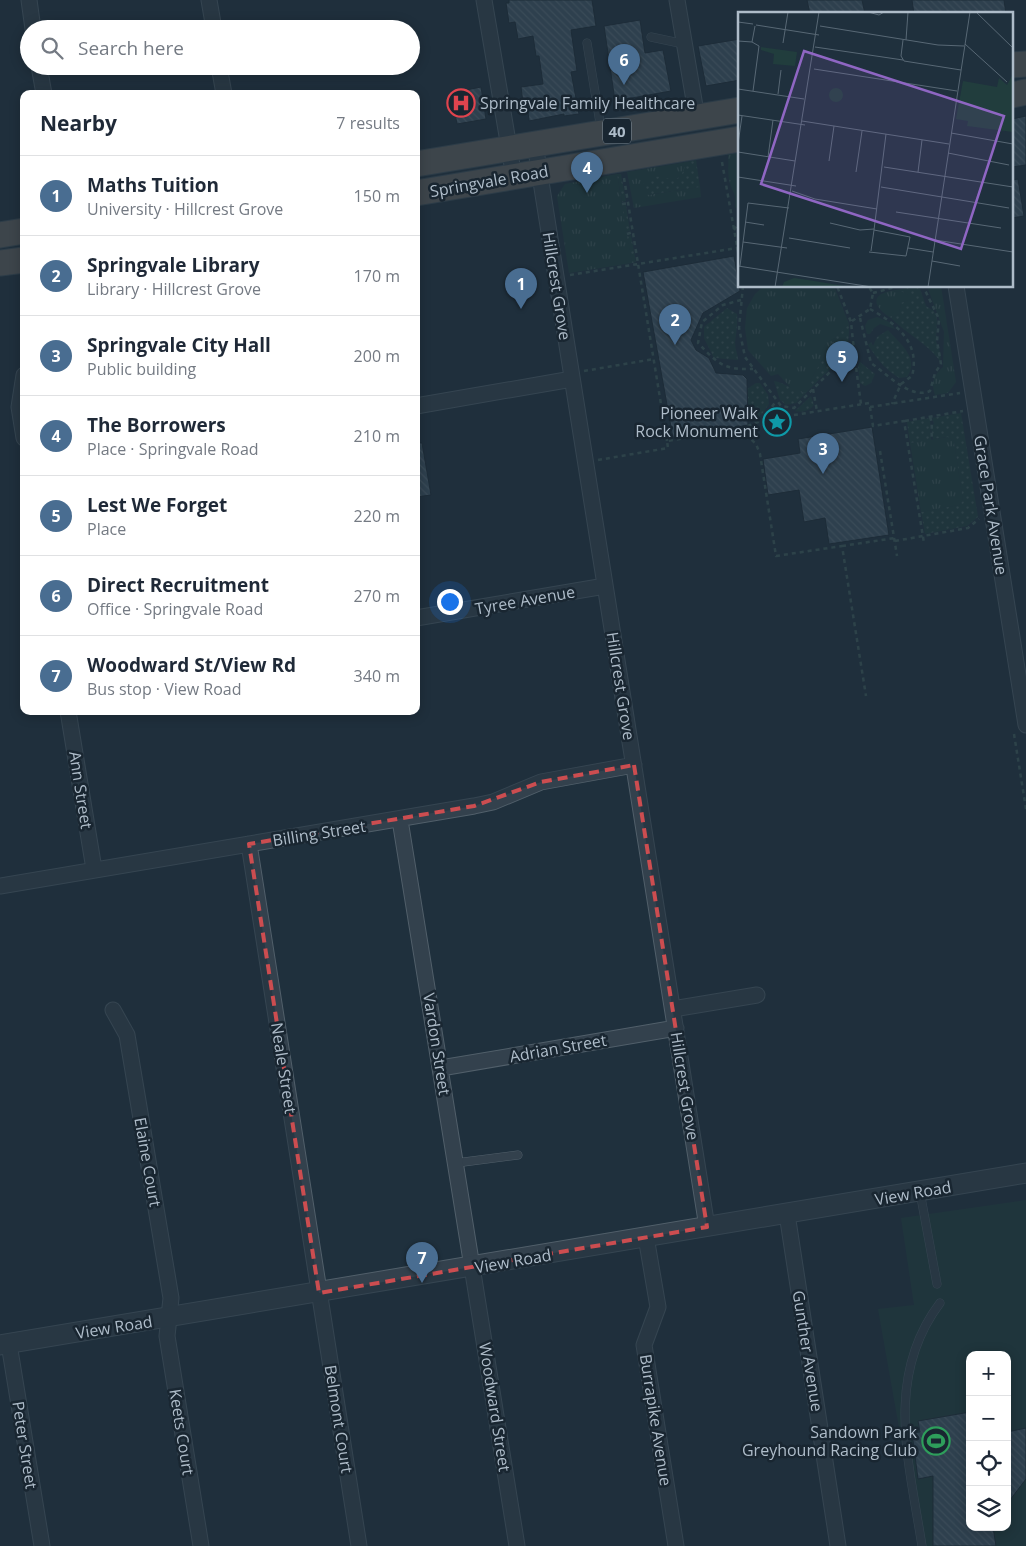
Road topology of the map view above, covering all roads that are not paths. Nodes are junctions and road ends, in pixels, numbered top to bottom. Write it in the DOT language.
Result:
graph roads {
  1 [pos="28,0"];
  2 [pos="209,0"];
  3 [pos="484,0"];
  4 [pos="677,0"];
  5 [pos="31,20"];
  6 [pos="212,20"];
  7 [pos="651,37"];
  8 [pos="587,43"];
  9 [pos="684,44"];
  10 [pos="41,75"];
  11 [pos="221,75"];
  12 [pos="43,90"];
  13 [pos="223,90"];
  14 [pos="738,110"];
  15 [pos="697,118"];
  16 [pos="602,134"];
  17 [pos="738,139"];
  18 [pos="535,144"];
  19 [pos="509,148"];
  20 [pos="420,163"];
  21 [pos="539,172"];
  22 [pos="514,176"];
  23 [pos="420,192"];
  24 [pos="20,232"];
  25 [pos="0,235"];
  26 [pos="20,260"];
  27 [pos="0,263"];
  28 [pos="956,288"];
  29 [pos="578,375"];
  30 [pos="20,401"];
  31 [pos="420,405"];
  32 [pos="20,413"];
  33 [pos="605,586"];
  34 [pos="420,617"];
  35 [pos="69,715"];
  36 [pos="1026,725"];
  37 [pos="634,765"];
  38 [pos="400,820"];
  39 [pos="249,844"];
  40 [pos="94,869"];
  41 [pos="0,886"];
  42 [pos="757,995"];
  43 [pos="113,1010"];
  44 [pos="673,1010"];
  45 [pos="676,1028"];
  46 [pos="441,1068"];
  47 [pos="518,1154"];
  48 [pos="456,1163"];
  49 [pos="1026,1173"];
  50 [pos="920,1192"];
  51 [pos="787,1214"];
  52 [pos="707,1227"];
  53 [pos="646,1237"];
  54 [pos="473,1268"];
  55 [pos="937,1284"];
  56 [pos="319,1293"];
  57 [pos="940,1303"];
  58 [pos="168,1318"];
  59 [pos="5,1344"];
  60 [pos="42,1546"];
  61 [pos="201,1546"];
  62 [pos="360,1546"];
  63 [pos="517,1546"];
  64 [pos="676,1546"];
  65 [pos="838,1546"];
  66 [pos="922,1546"];
  1 -- 5 [label="street"];
  2 -- 6 [label="street"];
  3 -- 19 [label="street"];
  4 -- 9 [label="street"];
  7 -- 9 [label="lane"];
  8 -- 16 [label="lane"];
  9 -- 15 [label="street"];
  10 -- 12 [label="street"];
  11 -- 13 [label="street"];
  14 -- 15 [label="highway, Springvale Road / 40"];
  15 -- 16 [label="highway, Springvale Road / 40"];
  16 -- 18 [label="highway, Springvale Road / 40"];
  17 -- 21 [label="highway, Springvale Road / 40"];
  18 -- 19 [label="highway, Springvale Road / 40"];
  18 -- 21 [label="street, Hillcrest Grove"];
  19 -- 20 [label="highway, Springvale Road / 40"];
  19 -- 22 [label="street"];
  21 -- 22 [label="highway, Springvale Road / 40"];
  21 -- 29 [label="street, Hillcrest Grove"];
  22 -- 23 [label="highway, Springvale Road / 40"];
  24 -- 25 [label="highway"];
  26 -- 27 [label="highway"];
  28 -- 36 [label="street, Grace Park Avenue"];
  29 -- 31 [label="street"];
  29 -- 33 [label="street, Hillcrest Grove"];
  30 -- 32 [label="street"];
  33 -- 34 [label="street, Tyree Avenue"];
  33 -- 37 [label="street, Hillcrest Grove"];
  35 -- 40 [label="street, Ann Street"];
  37 -- 38 [label="street, Billing Street"];
  37 -- 44 [label="street, Hillcrest Grove"];
  38 -- 39 [label="street, Billing Street"];
  38 -- 46 [label="street, Vardon Street"];
  39 -- 40 [label="street, Billing Street"];
  39 -- 56 [label="street, Neale Street"];
  40 -- 41 [label="street, Billing Street"];
  42 -- 44 [label="street"];
  43 -- 58 [label="street, Elaine Court"];
  44 -- 45 [label="street, Hillcrest Grove"];
  45 -- 46 [label="street, Adrian Street"];
  45 -- 52 [label="street, Hillcrest Grove"];
  46 -- 48 [label="street, Vardon Street"];
  47 -- 48 [label="lane"];
  48 -- 54 [label="street, Vardon Street"];
  49 -- 50 [label="street, View Road"];
  50 -- 51 [label="street, View Road"];
  50 -- 55 [label="lane"];
  51 -- 52 [label="street, View Road"];
  51 -- 65 [label="street, Gunther Avenue"];
  52 -- 53 [label="street, View Road"];
  53 -- 54 [label="street, View Road"];
  53 -- 64 [label="street, Burrapike Avenue"];
  54 -- 56 [label="street, View Road"];
  54 -- 63 [label="street, Woodward Street"];
  56 -- 58 [label="street, View Road"];
  56 -- 62 [label="street, Belmont Court"];
  57 -- 66 [label="lane"];
  58 -- 59 [label="street, View Road"];
  58 -- 61 [label="street, Keets Court"];
  59 -- 60 [label="street, Peter Street"];
}
